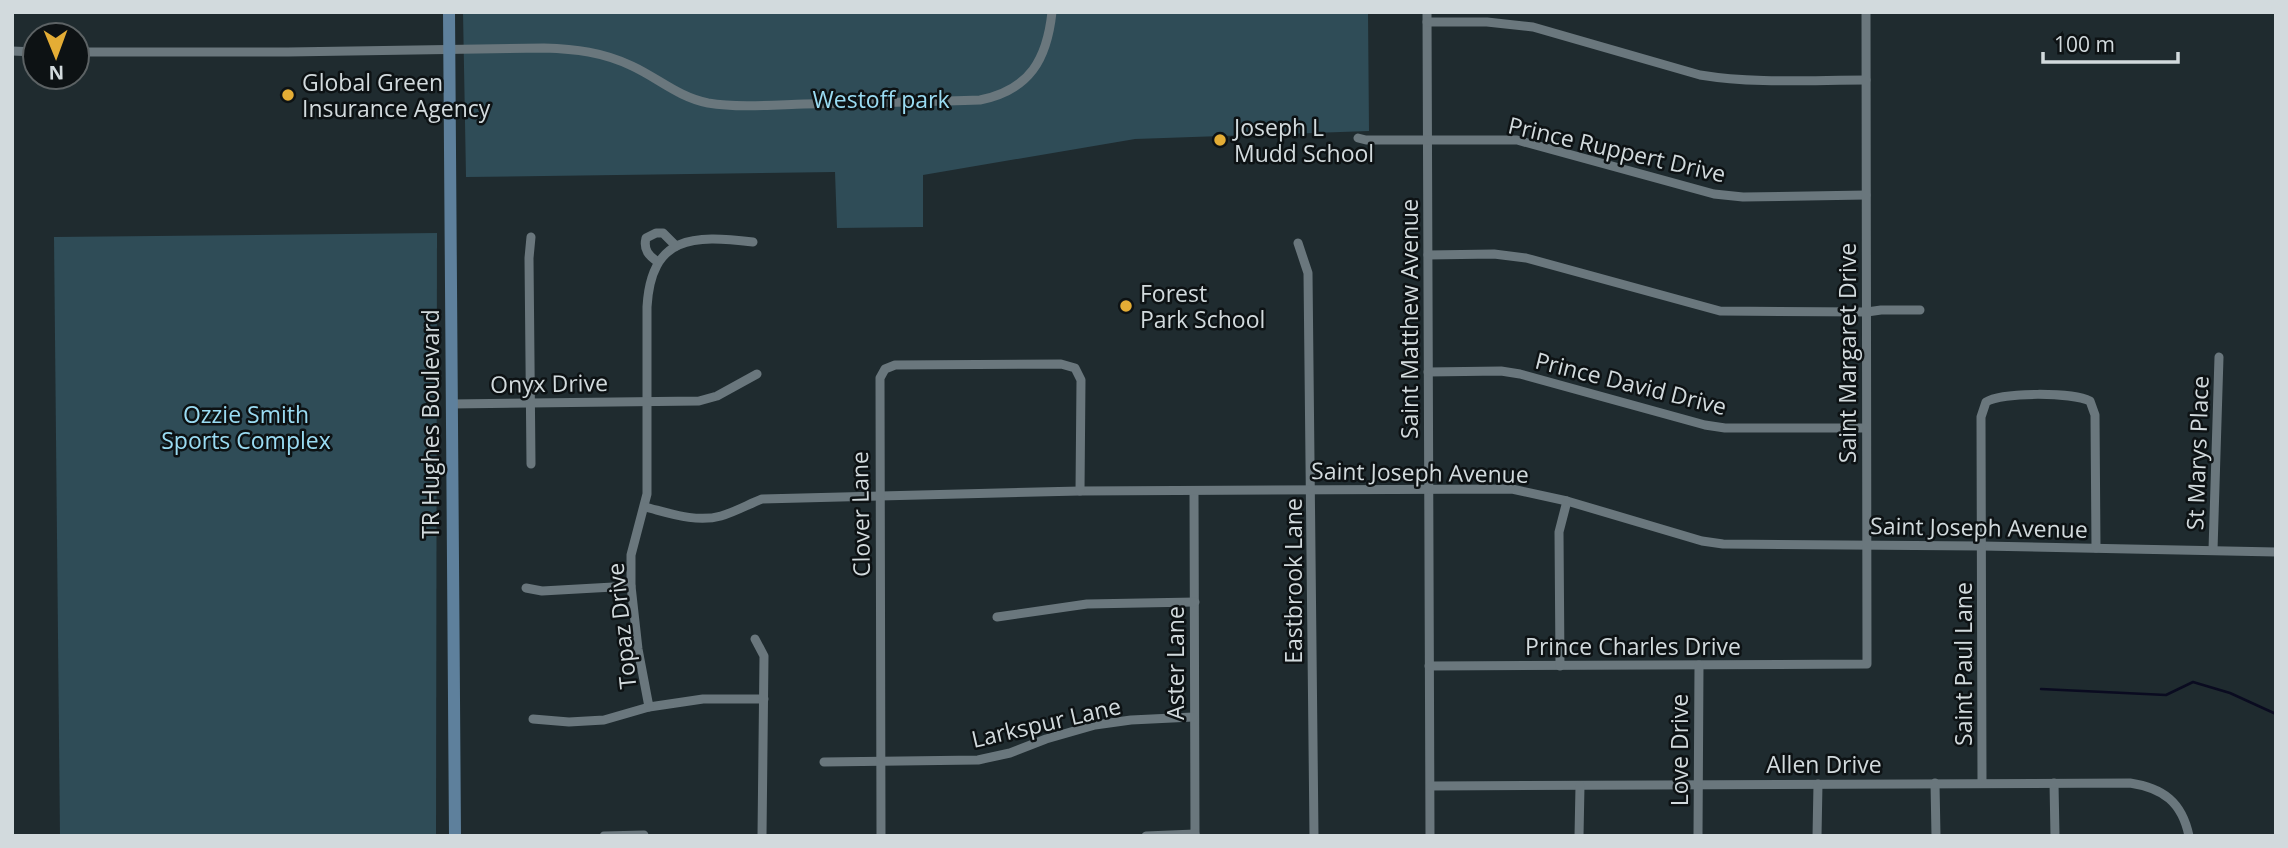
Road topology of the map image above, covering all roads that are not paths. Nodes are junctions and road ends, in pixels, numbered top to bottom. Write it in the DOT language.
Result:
graph roads {
  1 [pos="449,12"];
  2 [pos="1052,12"];
  3 [pos="1866,12"];
  4 [pos="1427,17"];
  5 [pos="450,50"];
  6 [pos="91,52"];
  7 [pos="1866,80"];
  8 [pos="1359,138"];
  9 [pos="1428,139"];
  10 [pos="1866,195"];
  11 [pos="531,237"];
  12 [pos="753,242"];
  13 [pos="1298,243"];
  14 [pos="676,246"];
  15 [pos="1429,255"];
  16 [pos="658,262"];
  17 [pos="1920,310"];
  18 [pos="1867,312"];
  19 [pos="2218,357"];
  20 [pos="1428,372"];
  21 [pos="757,374"];
  22 [pos="648,401"];
  23 [pos="529,402"];
  24 [pos="451,404"];
  25 [pos="1866,428"];
  26 [pos="531,464"];
  27 [pos="1428,488"];
  28 [pos="1312,489"];
  29 [pos="1080,491"];
  30 [pos="1194,491"];
  31 [pos="879,495"];
  32 [pos="1567,501"];
  33 [pos="645,507"];
  34 [pos="1867,545"];
  35 [pos="1982,545"];
  36 [pos="2096,548"];
  37 [pos="2213,550"];
  38 [pos="2276,552"];
  39 [pos="631,586"];
  40 [pos="526,588"];
  41 [pos="1195,602"];
  42 [pos="997,617"];
  43 [pos="755,639"];
  44 [pos="1699,665"];
  45 [pos="1429,666"];
  46 [pos="1560,666"];
  47 [pos="1837,666"];
  48 [pos="764,699"];
  49 [pos="649,707"];
  50 [pos="1193,717"];
  51 [pos="533,719"];
  52 [pos="824,762"];
  53 [pos="882,762"];
  54 [pos="1935,783"];
  55 [pos="1982,783"];
  56 [pos="2054,783"];
  57 [pos="1697,784"];
  58 [pos="1818,784"];
  59 [pos="1431,786"];
  60 [pos="1580,786"];
  61 [pos="644,835"];
  62 [pos="1195,835"];
  63 [pos="455,836"];
  64 [pos="604,836"];
  65 [pos="762,836"];
  66 [pos="881,836"];
  67 [pos="1146,836"];
  68 [pos="1314,836"];
  69 [pos="1430,836"];
  70 [pos="1579,836"];
  71 [pos="1698,836"];
  72 [pos="1817,836"];
  73 [pos="1936,836"];
  74 [pos="2055,836"];
  75 [pos="2189,836"];
  1 -- 5 [label="main road, TR Hughes Boulevard"];
  2 -- 5 [label="street"];
  3 -- 7 [label="street, Saint Margaret Drive"];
  4 -- 7 [label="street"];
  4 -- 9 [label="street, Saint Matthew Avenue"];
  5 -- 6 [label="street"];
  5 -- 24 [label="main road, TR Hughes Boulevard"];
  7 -- 10 [label="street, Saint Margaret Drive"];
  8 -- 9 [label="street, Prince Ruppert Drive"];
  9 -- 10 [label="street, Prince Ruppert Drive"];
  9 -- 15 [label="street, Saint Matthew Avenue"];
  10 -- 18 [label="street, Saint Margaret Drive"];
  11 -- 23 [label="street"];
  12 -- 14 [label="street"];
  13 -- 28 [label="street, Eastbrook Lane"];
  14 -- 16 [label="street"];
  14 -- 16 [label="street"];
  15 -- 18 [label="street"];
  15 -- 20 [label="street, Saint Matthew Avenue"];
  16 -- 22 [label="street, Topaz Drive"];
  17 -- 18 [label="street"];
  18 -- 25 [label="street, Saint Margaret Drive"];
  19 -- 37 [label="street, St Marys Place"];
  20 -- 25 [label="street, Prince David Drive"];
  20 -- 27 [label="street, Saint Matthew Avenue"];
  21 -- 22 [label="street, Onyx Drive"];
  22 -- 23 [label="street, Onyx Drive"];
  22 -- 33 [label="street, Topaz Drive"];
  23 -- 24 [label="street, Onyx Drive"];
  23 -- 26 [label="street"];
  24 -- 63 [label="main road, TR Hughes Boulevard"];
  25 -- 34 [label="street, Saint Margaret Drive"];
  27 -- 28 [label="street, Saint Joseph Avenue"];
  27 -- 32 [label="street, Saint Joseph Avenue"];
  27 -- 45 [label="street, Saint Matthew Avenue"];
  28 -- 30 [label="street, Saint Joseph Avenue"];
  28 -- 68 [label="street, Eastbrook Lane"];
  29 -- 30 [label="street, Saint Joseph Avenue"];
  29 -- 31 [label="street, Saint Joseph Avenue"];
  29 -- 31 [label="street, Clover Lane"];
  30 -- 41 [label="street, Aster Lane"];
  31 -- 33 [label="street, Saint Joseph Avenue"];
  31 -- 53 [label="street, Clover Lane"];
  32 -- 34 [label="street, Saint Joseph Avenue"];
  32 -- 46 [label="street"];
  33 -- 39 [label="street, Topaz Drive"];
  34 -- 35 [label="street, Saint Joseph Avenue"];
  34 -- 47 [label="street, Saint Margaret Drive"];
  35 -- 36 [label="street, Saint Joseph Avenue"];
  35 -- 36 [label="street, Saint Paul Lane"];
  35 -- 55 [label="street, Saint Paul Lane"];
  36 -- 37 [label="street, Saint Joseph Avenue"];
  37 -- 38 [label="street, Saint Joseph Avenue"];
  39 -- 40 [label="street"];
  39 -- 49 [label="street, Topaz Drive"];
  41 -- 42 [label="street"];
  41 -- 50 [label="street, Aster Lane"];
  43 -- 48 [label="street"];
  44 -- 46 [label="street, Prince Charles Drive"];
  44 -- 47 [label="street, Prince Charles Drive"];
  44 -- 57 [label="street, Love Drive"];
  45 -- 46 [label="street, Prince Charles Drive"];
  45 -- 59 [label="street, Saint Matthew Avenue"];
  48 -- 49 [label="street, Topaz Drive"];
  48 -- 65 [label="street"];
  49 -- 51 [label="street"];
  50 -- 53 [label="street, Larkspur Lane"];
  50 -- 62 [label="street, Aster Lane"];
  52 -- 53 [label="street, Larkspur Lane"];
  53 -- 66 [label="street, Clover Lane"];
  54 -- 55 [label="street, Allen Drive"];
  54 -- 58 [label="street, Allen Drive"];
  54 -- 73 [label="street"];
  55 -- 56 [label="street, Allen Drive"];
  56 -- 74 [label="street"];
  56 -- 75 [label="street, Allen Drive"];
  57 -- 58 [label="street, Allen Drive"];
  57 -- 60 [label="street, Allen Drive"];
  57 -- 71 [label="street, Love Drive"];
  58 -- 72 [label="street"];
  59 -- 60 [label="street, Allen Drive"];
  59 -- 69 [label="street, Saint Matthew Avenue"];
  60 -- 70 [label="street"];
  61 -- 64 [label="street"];
  62 -- 67 [label="street"];
}
